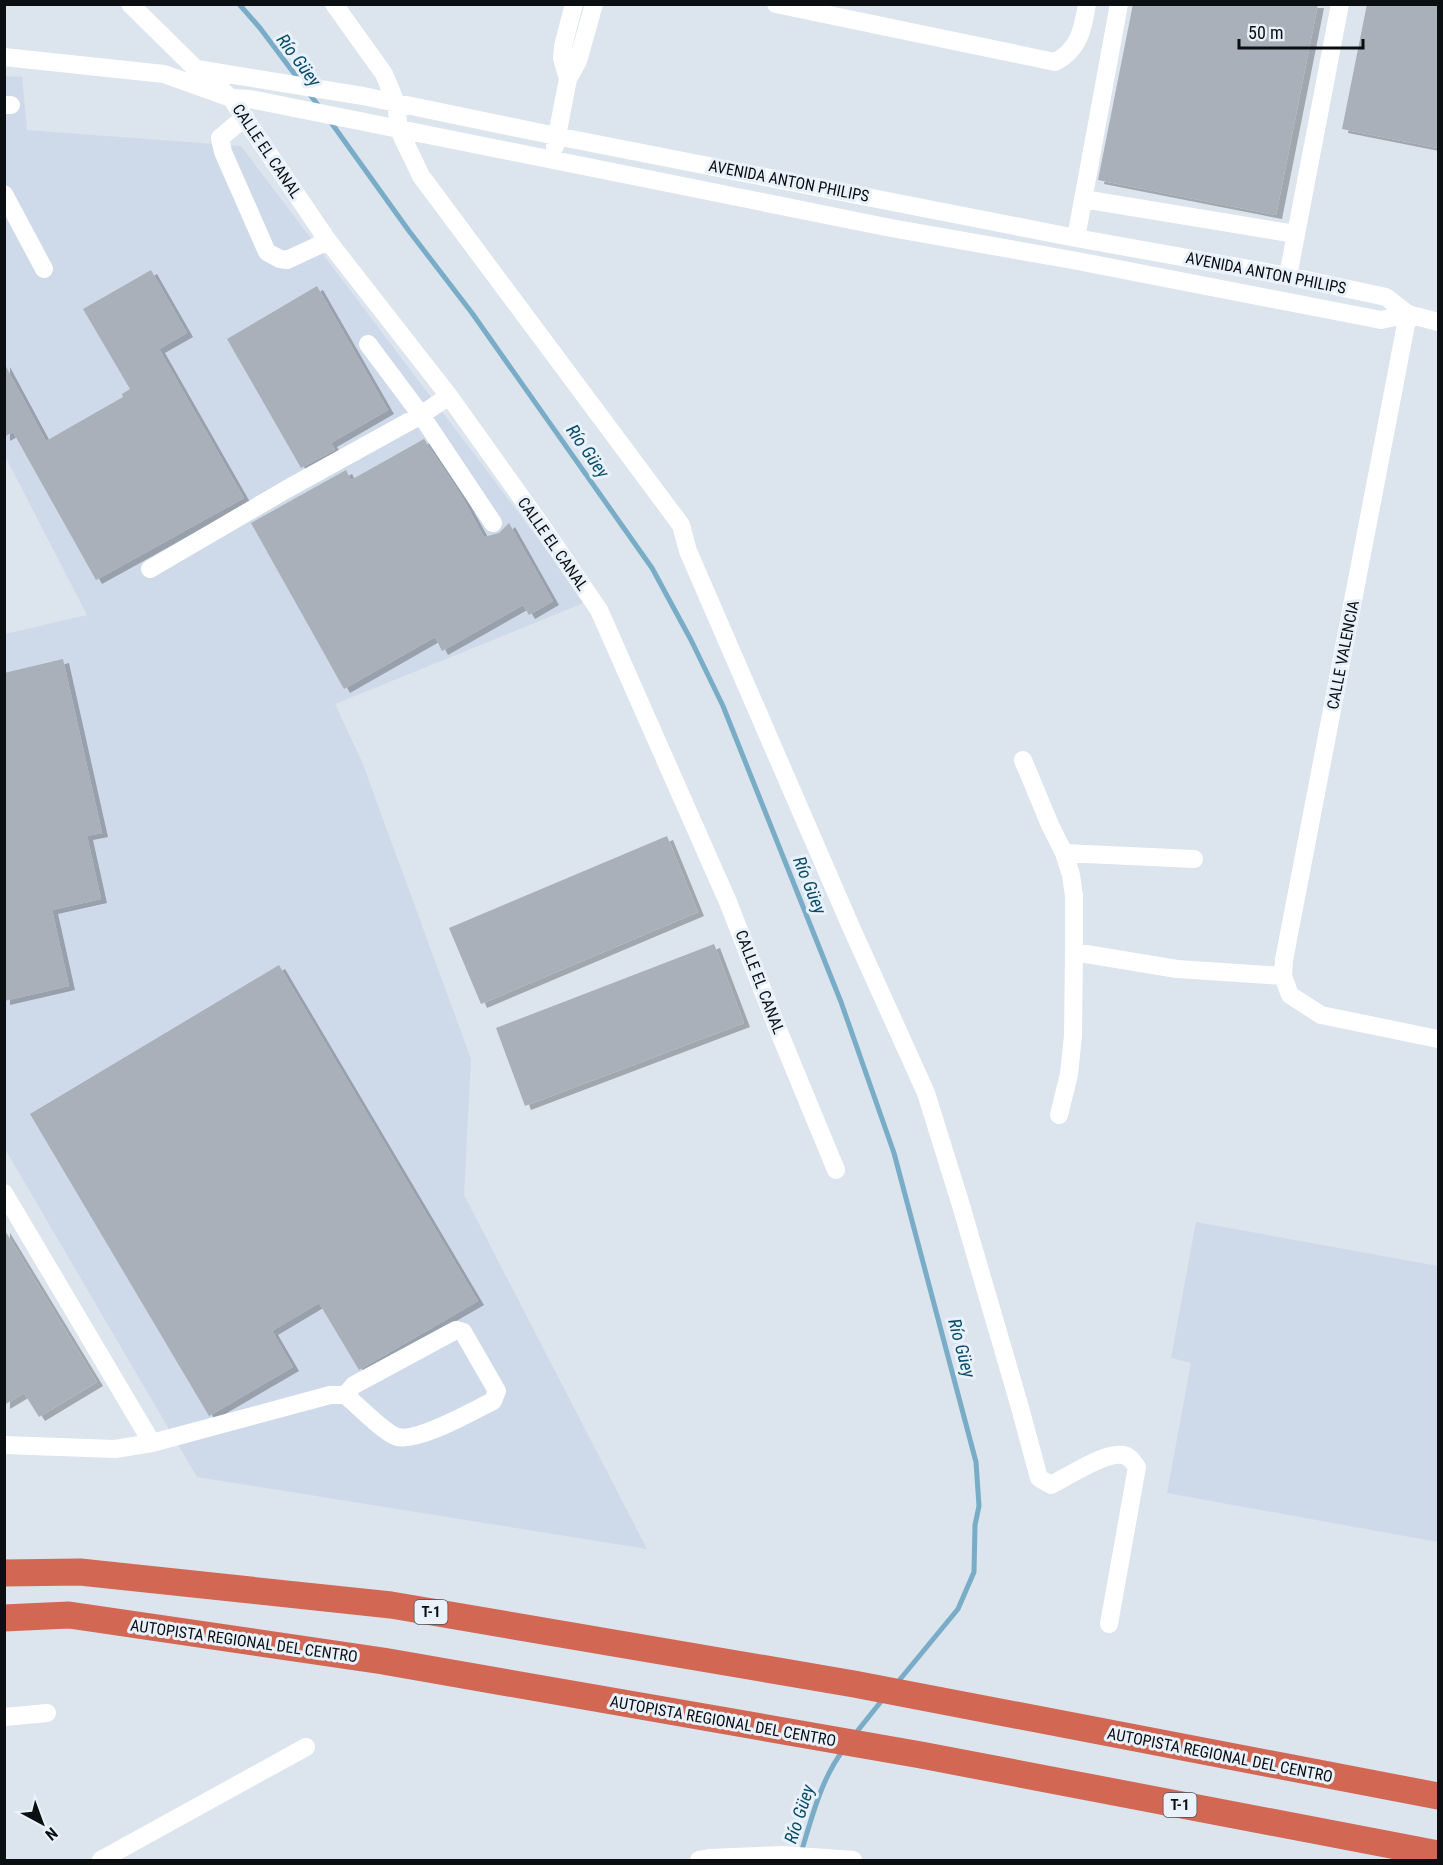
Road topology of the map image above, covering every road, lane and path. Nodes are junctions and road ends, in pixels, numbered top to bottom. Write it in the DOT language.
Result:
graph roads {
  1 [pos="130,4"];
  2 [pos="334,4"];
  3 [pos="574,4"];
  4 [pos="594,4"];
  5 [pos="776,4"];
  6 [pos="1087,4"];
  7 [pos="1119,4"];
  8 [pos="1340,4"];
  9 [pos="4,57"];
  10 [pos="195,68"];
  11 [pos="164,74"];
  12 [pos="568,79"];
  13 [pos="231,98"];
  14 [pos="396,103"];
  15 [pos="244,117"];
  16 [pos="399,130"];
  17 [pos="556,136"];
  18 [pos="552,161"];
  19 [pos="4,194"];
  20 [pos="1083,199"];
  21 [pos="1295,234"];
  22 [pos="1076,238"];
  23 [pos="328,241"];
  24 [pos="44,269"];
  25 [pos="1288,276"];
  26 [pos="1408,314"];
  27 [pos="1438,322"];
  28 [pos="368,344"];
  29 [pos="449,396"];
  30 [pos="421,415"];
  31 [pos="493,523"];
  32 [pos="150,569"];
  33 [pos="1023,760"];
  34 [pos="1064,853"];
  35 [pos="1194,859"];
  36 [pos="1074,952"];
  37 [pos="1283,976"];
  38 [pos="1438,1039"];
  39 [pos="1059,1115"];
  40 [pos="836,1170"];
  41 [pos="4,1193"];
  42 [pos="345,1395"];
  43 [pos="152,1443"];
  44 [pos="4,1445"];
  45 [pos="4,1573"];
  46 [pos="4,1618"];
  47 [pos="1109,1624"];
  48 [pos="47,1713"];
  49 [pos="4,1717"];
  50 [pos="306,1747"];
  51 [pos="1438,1796"];
  52 [pos="1438,1854"];
  53 [pos="101,1860"];
  54 [pos="706,1860"];
  55 [pos="853,1860"];
  1 -- 10 [label="street, CALLE EL CANAL"];
  2 -- 14 [label="street"];
  3 -- 12 [label="street"];
  4 -- 12 [label="street"];
  5 -- 6 [label="street"];
  7 -- 20 [label="street"];
  8 -- 21 [label="street"];
  9 -- 11 [label="street, AVENIDA ANTON PHILIPS"];
  10 -- 11 [label="street, AVENIDA ANTON PHILIPS"];
  10 -- 13 [label="street, CALLE EL CANAL"];
  10 -- 14 [label="street, AVENIDA ANTON PHILIPS"];
  11 -- 13 [label="street, AVENIDA ANTON PHILIPS"];
  12 -- 17 [label="street"];
  13 -- 15 [label="street, CALLE EL CANAL"];
  13 -- 16 [label="street, AVENIDA ANTON PHILIPS"];
  14 -- 16 [label="street"];
  14 -- 17 [label="street, AVENIDA ANTON PHILIPS"];
  15 -- 23 [label="street, CALLE EL CANAL"];
  15 -- 23 [label="street"];
  16 -- 18 [label="street, AVENIDA ANTON PHILIPS"];
  16 -- 47 [label="street"];
  17 -- 18 [label="street"];
  17 -- 22 [label="street, AVENIDA ANTON PHILIPS"];
  18 -- 26 [label="street, AVENIDA ANTON PHILIPS"];
  19 -- 24 [label="street"];
  20 -- 21 [label="street"];
  20 -- 22 [label="street"];
  21 -- 25 [label="street"];
  22 -- 25 [label="street, AVENIDA ANTON PHILIPS"];
  23 -- 29 [label="street, CALLE EL CANAL"];
  25 -- 26 [label="street, AVENIDA ANTON PHILIPS"];
  26 -- 27 [label="street, AVENIDA ANTON PHILIPS"];
  26 -- 37 [label="street, CALLE VALENCIA"];
  28 -- 30 [label="street"];
  29 -- 30 [label="street"];
  29 -- 40 [label="street, CALLE EL CANAL"];
  30 -- 31 [label="street"];
  30 -- 32 [label="street"];
  33 -- 34 [label="street"];
  34 -- 35 [label="street"];
  34 -- 36 [label="street"];
  36 -- 37 [label="street"];
  36 -- 39 [label="street"];
  37 -- 38 [label="street, CALLE VALENCIA"];
  41 -- 43 [label="street"];
  42 -- 42 [label="street"];
  42 -- 43 [label="street"];
  43 -- 44 [label="street"];
  45 -- 51 [label="highway, AUTOPISTA REGIONAL DEL CENTRO / T-1"];
  46 -- 52 [label="highway, AUTOPISTA REGIONAL DEL CENTRO / T-1"];
  48 -- 49 [label="street"];
  50 -- 53 [label="street"];
  54 -- 55 [label="street"];
}
